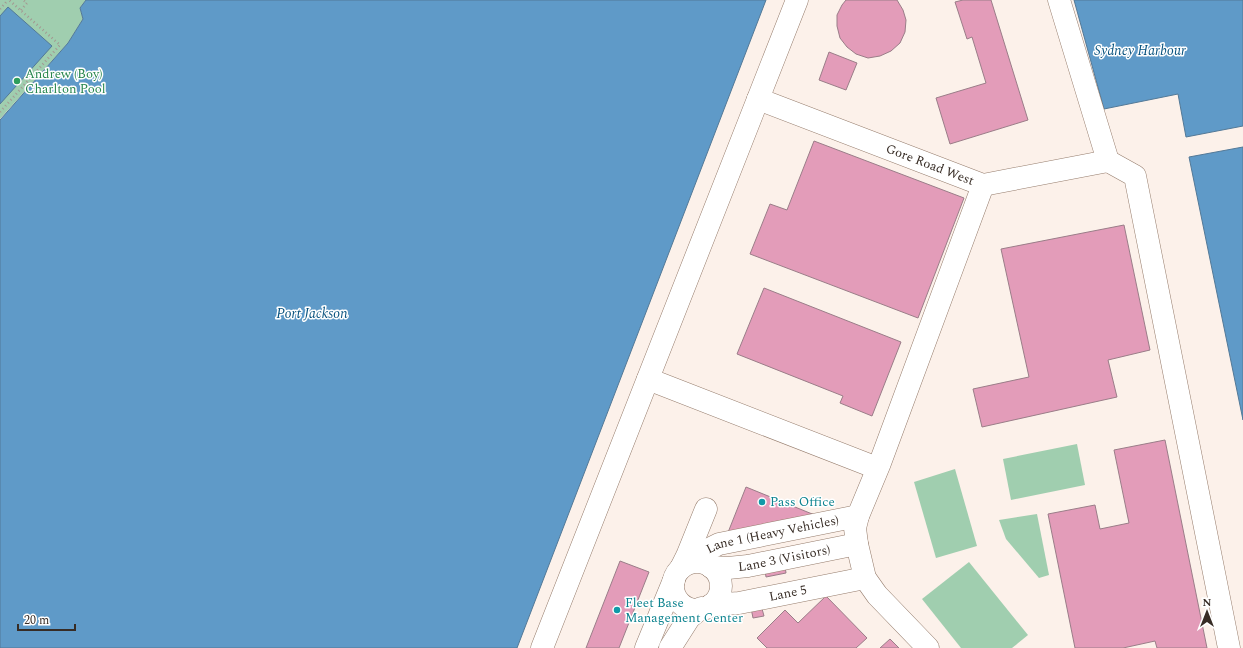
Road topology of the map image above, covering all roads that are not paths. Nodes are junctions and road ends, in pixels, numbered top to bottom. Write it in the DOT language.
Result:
graph roads {
  1 [pos="797,0"];
  2 [pos="1059,0"];
  3 [pos="758,99"];
  4 [pos="1108,161"];
  5 [pos="983,186"];
  6 [pos="648,379"];
  7 [pos="877,468"];
  8 [pos="706,508"];
  9 [pos="857,530"];
  10 [pos="691,568"];
  11 [pos="863,572"];
  12 [pos="711,602"];
  13 [pos="542,648"];
  14 [pos="646,648"];
  15 [pos="670,648"];
  16 [pos="928,648"];
  17 [pos="1229,648"];
  1 -- 3 [label="main road"];
  2 -- 4 [label="main road"];
  3 -- 5 [label="main road, Gore Road West"];
  3 -- 6 [label="main road"];
  4 -- 5 [label="main road, Gore Road West"];
  4 -- 17 [label="main road"];
  5 -- 7 [label="main road"];
  6 -- 7 [label="main road"];
  6 -- 13 [label="main road"];
  7 -- 9 [label="main road"];
  8 -- 10 [label="main road"];
  9 -- 10 [label="main road, Lane 1 (Heavy Vehicles)"];
  9 -- 11 [label="main road"];
  10 -- 12 [label="main road"];
  10 -- 12 [label="main road"];
  10 -- 14 [label="main road"];
  11 -- 12 [label="main road"];
  11 -- 16 [label="main road"];
  12 -- 15 [label="main road"];
}
